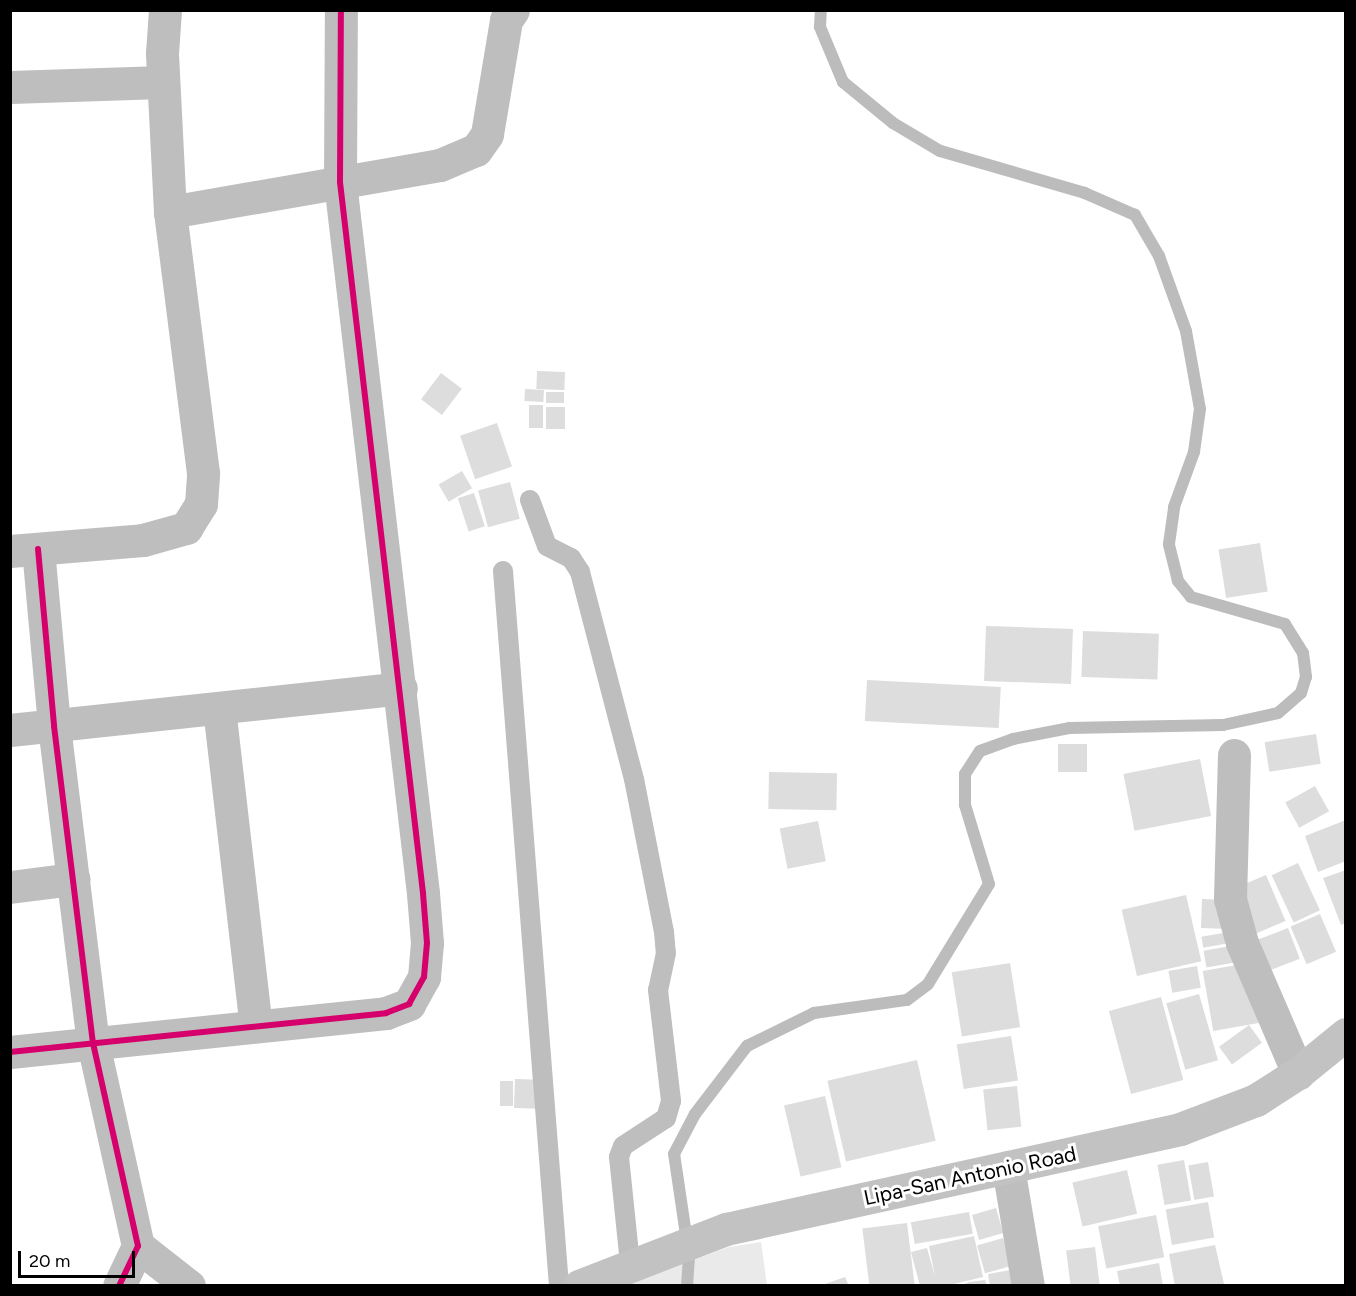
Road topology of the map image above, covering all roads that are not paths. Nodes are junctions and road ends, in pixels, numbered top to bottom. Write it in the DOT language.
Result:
graph roads {
  1 [pos="165,10"];
  2 [pos="341,10"];
  3 [pos="513,10"];
  4 [pos="163,82"];
  5 [pos="10,87"];
  6 [pos="340,182"];
  7 [pos="170,212"];
  8 [pos="530,500"];
  9 [pos="24,550"];
  10 [pos="503,571"];
  11 [pos="401,688"];
  12 [pos="219,708"];
  13 [pos="54,726"];
  14 [pos="10,730"];
  15 [pos="1234,755"];
  16 [pos="73,879"];
  17 [pos="10,887"];
  18 [pos="256,1026"];
  19 [pos="1346,1034"];
  20 [pos="93,1043"];
  21 [pos="10,1052"];
  22 [pos="1298,1073"];
  23 [pos="1008,1167"];
  24 [pos="138,1246"];
  25 [pos="637,1260"];
  26 [pos="120,1286"];
  27 [pos="189,1286"];
  28 [pos="559,1286"];
  29 [pos="579,1286"];
  30 [pos="1028,1286"];
  1 -- 4 [label="street"];
  2 -- 6 [label="street"];
  3 -- 6 [label="street"];
  4 -- 5 [label="street"];
  4 -- 7 [label="street"];
  6 -- 7 [label="street"];
  6 -- 11 [label="street"];
  7 -- 9 [label="street"];
  8 -- 25 [label="lane"];
  9 -- 13 [label="street"];
  10 -- 28 [label="lane"];
  11 -- 12 [label="street"];
  11 -- 18 [label="street"];
  12 -- 13 [label="street"];
  12 -- 18 [label="street"];
  13 -- 14 [label="street"];
  13 -- 16 [label="street"];
  15 -- 22 [label="street"];
  16 -- 17 [label="street"];
  16 -- 20 [label="street"];
  18 -- 20 [label="street"];
  19 -- 22 [label="main road, Lipa-San Antonio Road"];
  20 -- 21 [label="street"];
  20 -- 24 [label="street"];
  22 -- 23 [label="main road, Lipa-San Antonio Road"];
  23 -- 25 [label="main road, Lipa-San Antonio Road"];
  23 -- 30 [label="street"];
  24 -- 26 [label="street"];
  24 -- 27 [label="street"];
  25 -- 29 [label="main road, Lipa-San Antonio Road"];
}
